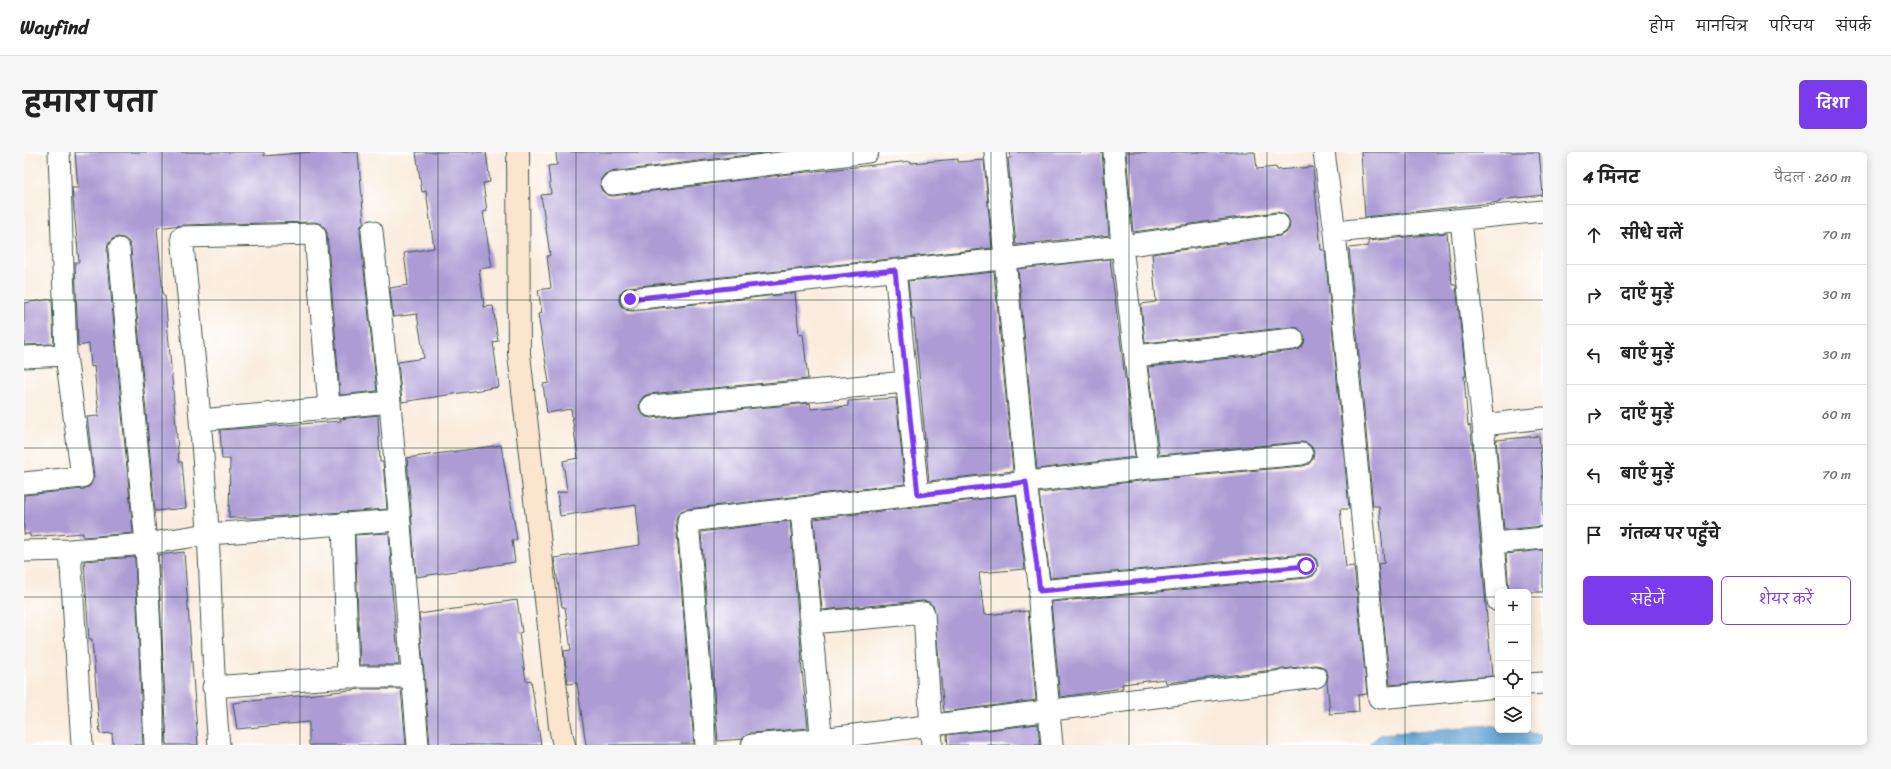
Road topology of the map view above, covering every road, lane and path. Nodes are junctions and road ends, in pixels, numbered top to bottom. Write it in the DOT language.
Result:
graph roads {
  1 [pos="59,152"];
  2 [pos="518,152"];
  3 [pos="868,152"];
  4 [pos="994,152"];
  5 [pos="1114,152"];
  6 [pos="1324,152"];
  7 [pos="785,157"];
  8 [pos="612,184"];
  9 [pos="1543,211"];
  10 [pos="1461,220"];
  11 [pos="1278,224"];
  12 [pos="372,231"];
  13 [pos="1335,232"];
  14 [pos="1122,246"];
  15 [pos="119,249"];
  16 [pos="1004,258"];
  17 [pos="895,270"];
  18 [pos="630,299"];
  19 [pos="1293,339"];
  20 [pos="66,355"];
  21 [pos="1135,356"];
  22 [pos="24,357"];
  23 [pos="906,382"];
  24 [pos="390,402"];
  25 [pos="651,406"];
  26 [pos="329,407"];
  27 [pos="1543,418"];
  28 [pos="201,420"];
  29 [pos="1483,425"];
  30 [pos="1302,454"];
  31 [pos="1148,468"];
  32 [pos="1026,482"];
  33 [pos="24,483"];
  34 [pos="918,495"];
  35 [pos="801,508"];
  36 [pos="399,520"];
  37 [pos="343,523"];
  38 [pos="208,534"];
  39 [pos="1543,538"];
  40 [pos="146,544"];
  41 [pos="1494,544"];
  42 [pos="70,550"];
  43 [pos="24,551"];
  44 [pos="1306,566"];
  45 [pos="1497,589"];
  46 [pos="1040,591"];
  47 [pos="811,622"];
  48 [pos="413,677"];
  49 [pos="1316,677"];
  50 [pos="348,678"];
  51 [pos="1543,683"];
  52 [pos="1531,684"];
  53 [pos="213,687"];
  54 [pos="1495,687"];
  55 [pos="1050,710"];
  56 [pos="931,735"];
  57 [pos="822,742"];
  58 [pos="82,745"];
  59 [pos="155,745"];
  60 [pos="219,745"];
  61 [pos="418,745"];
  62 [pos="564,745"];
  63 [pos="706,745"];
  64 [pos="752,745"];
  65 [pos="1052,745"];
  1 -- 20 [label="street"];
  2 -- 62 [label="street"];
  3 -- 7 [label="street"];
  4 -- 16 [label="street"];
  5 -- 14 [label="street"];
  6 -- 13 [label="street"];
  7 -- 8 [label="street"];
  9 -- 10 [label="street"];
  10 -- 13 [label="street"];
  10 -- 29 [label="street"];
  11 -- 14 [label="street"];
  12 -- 24 [label="street"];
  13 -- 54 [label="street"];
  14 -- 16 [label="street"];
  14 -- 21 [label="street"];
  15 -- 40 [label="street"];
  16 -- 17 [label="street"];
  16 -- 32 [label="street"];
  17 -- 18 [label="street"];
  17 -- 23 [label="street"];
  19 -- 21 [label="street"];
  20 -- 22 [label="street"];
  20 -- 33 [label="street"];
  21 -- 31 [label="street"];
  23 -- 25 [label="street"];
  23 -- 34 [label="street"];
  24 -- 26 [label="street"];
  24 -- 36 [label="street"];
  26 -- 28 [label="street"];
  26 -- 28 [label="street"];
  27 -- 29 [label="street"];
  28 -- 38 [label="street"];
  29 -- 41 [label="street"];
  30 -- 31 [label="street"];
  31 -- 32 [label="street"];
  32 -- 34 [label="street"];
  32 -- 46 [label="street"];
  34 -- 35 [label="street"];
  35 -- 47 [label="street"];
  35 -- 63 [label="street"];
  36 -- 37 [label="street"];
  36 -- 48 [label="street"];
  37 -- 38 [label="street"];
  37 -- 50 [label="street"];
  38 -- 40 [label="street"];
  38 -- 53 [label="street"];
  39 -- 41 [label="street"];
  40 -- 42 [label="street"];
  40 -- 59 [label="street"];
  41 -- 45 [label="street"];
  42 -- 43 [label="street"];
  42 -- 58 [label="street"];
  44 -- 46 [label="street"];
  46 -- 55 [label="street"];
  47 -- 56 [label="street"];
  47 -- 57 [label="street"];
  48 -- 50 [label="street"];
  48 -- 61 [label="street"];
  49 -- 55 [label="street"];
  50 -- 53 [label="street"];
  51 -- 52 [label="street"];
  53 -- 60 [label="street"];
  55 -- 56 [label="street"];
  55 -- 65 [label="street"];
  56 -- 57 [label="street"];
  57 -- 64 [label="street"];
}
